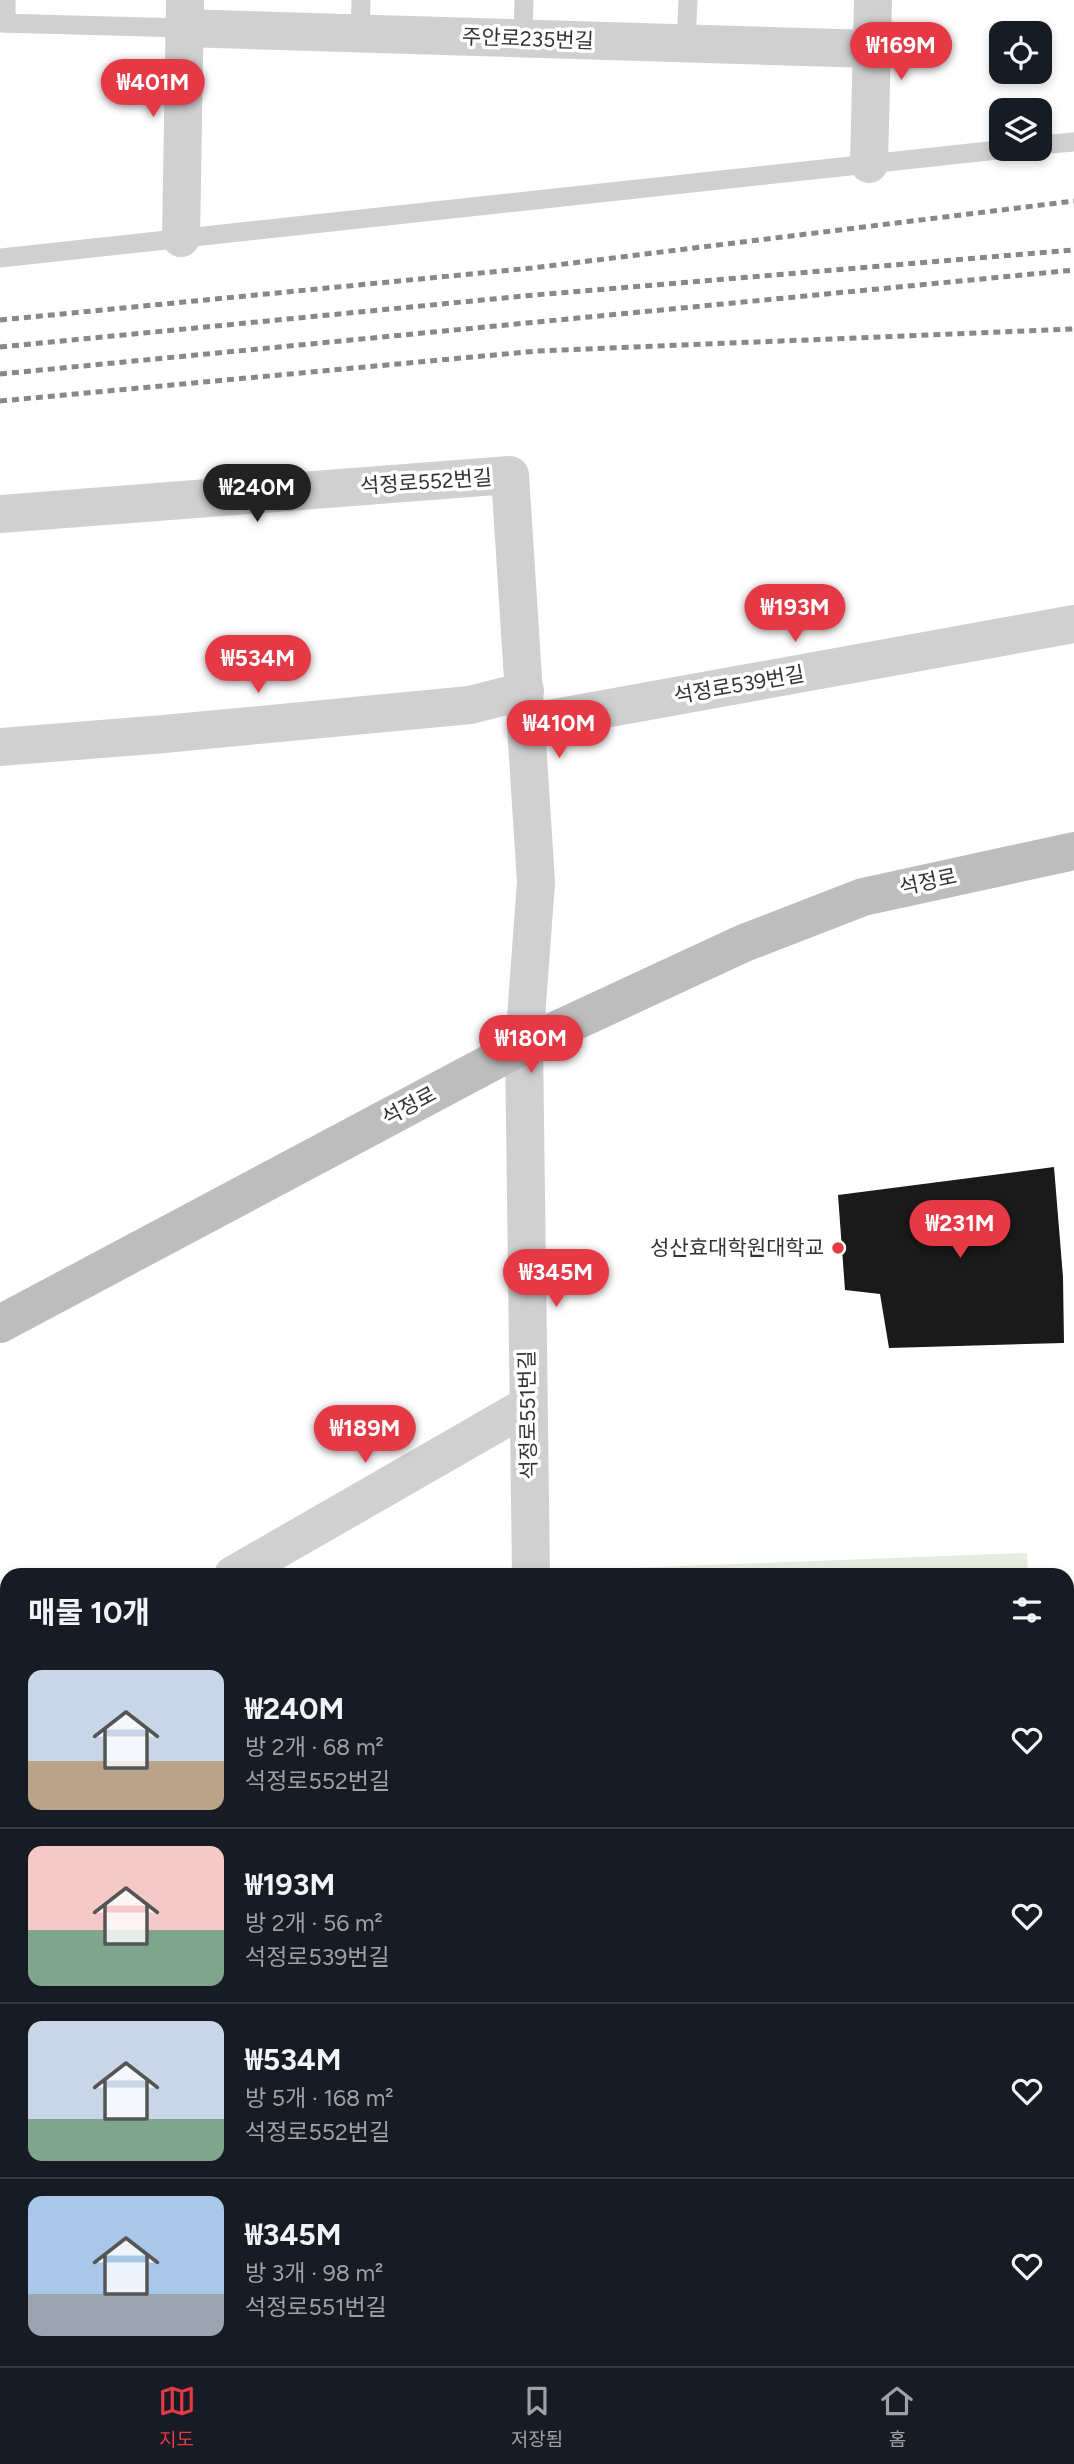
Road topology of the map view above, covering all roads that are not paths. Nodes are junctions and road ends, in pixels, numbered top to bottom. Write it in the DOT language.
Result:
graph roads {
  1 [pos="6,0"];
  2 [pos="524,0"];
  3 [pos="688,0"];
  4 [pos="873,0"];
  5 [pos="185,14"];
  6 [pos="360,17"];
  7 [pos="3,23"];
  8 [pos="523,38"];
  9 [pos="686,43"];
  10 [pos="872,49"];
  11 [pos="1074,142"];
  12 [pos="1052,144"];
  13 [pos="989,151"];
  14 [pos="869,164"];
  15 [pos="181,239"];
  16 [pos="0,258"];
  17 [pos="0,514"];
  18 [pos="1074,624"];
  19 [pos="526,707"];
  20 [pos="0,747"];
  21 [pos="1074,851"];
  22 [pos="524,1045"];
  23 [pos="0,1324"];
  24 [pos="527,1406"];
  25 [pos="245,1568"];
  26 [pos="531,1568"];
  1 -- 7 [label="lane"];
  2 -- 8 [label="lane"];
  3 -- 9 [label="lane"];
  4 -- 10 [label="street"];
  5 -- 6 [label="street, 주안로235번길"];
  5 -- 7 [label="lane"];
  5 -- 15 [label="street"];
  6 -- 8 [label="street, 주안로235번길"];
  8 -- 9 [label="street, 주안로235번길"];
  9 -- 10 [label="street, 주안로235번길"];
  10 -- 14 [label="street"];
  11 -- 12 [label="lane"];
  13 -- 14 [label="lane"];
  14 -- 15 [label="lane"];
  15 -- 16 [label="lane"];
  17 -- 19 [label="street, 석정로552번길"];
  18 -- 19 [label="street, 석정로539번길"];
  19 -- 20 [label="street"];
  19 -- 22 [label="street, 석정로552번길"];
  21 -- 22 [label="main road, 석정로"];
  22 -- 23 [label="main road, 석정로"];
  22 -- 24 [label="street, 석정로551번길"];
  24 -- 25 [label="street"];
  24 -- 26 [label="street, 석정로551번길"];
}
